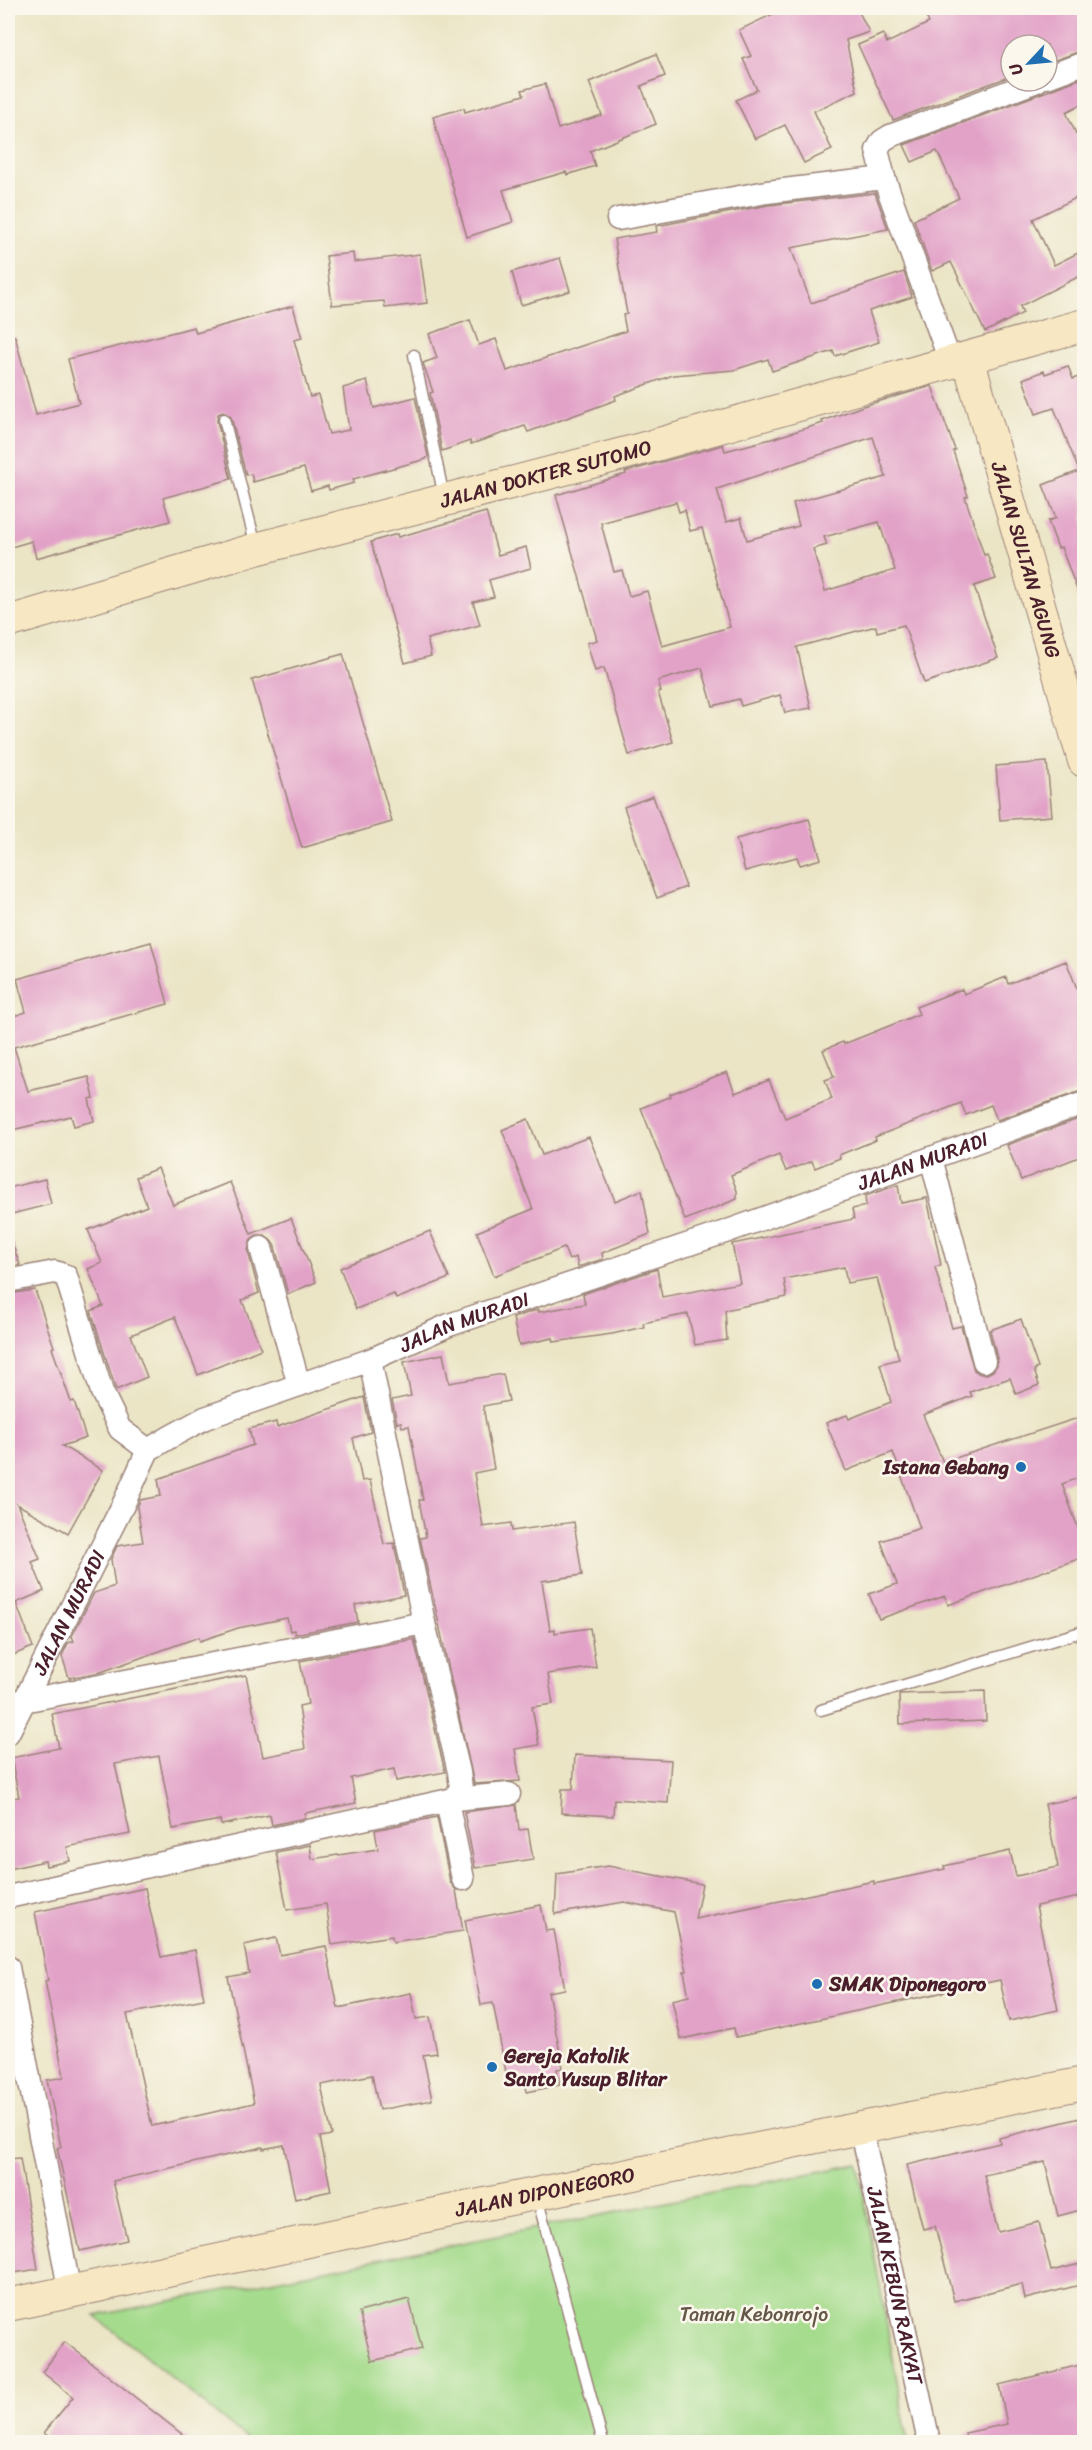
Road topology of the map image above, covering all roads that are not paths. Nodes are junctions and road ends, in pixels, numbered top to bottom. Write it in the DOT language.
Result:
graph roads {
  1 [pos="1084,63"];
  2 [pos="1059,72"];
  3 [pos="1006,93"];
  4 [pos="884,178"];
  5 [pos="618,219"];
  6 [pos="1084,325"];
  7 [pos="414,355"];
  8 [pos="960,361"];
  9 [pos="224,419"];
  10 [pos="445,500"];
  11 [pos="256,549"];
  12 [pos="8,622"];
  13 [pos="1079,721"];
  14 [pos="1084,761"];
  15 [pos="1084,1103"];
  16 [pos="931,1158"];
  17 [pos="261,1248"];
  18 [pos="8,1281"];
  19 [pos="370,1360"];
  20 [pos="984,1361"];
  21 [pos="299,1385"];
  22 [pos="148,1450"];
  23 [pos="424,1623"];
  24 [pos="1084,1631"];
  25 [pos="23,1701"];
  26 [pos="821,1710"];
  27 [pos="8,1733"];
  28 [pos="509,1794"];
  29 [pos="450,1800"];
  30 [pos="463,1879"];
  31 [pos="8,1897"];
  32 [pos="8,1967"];
  33 [pos="1084,2083"];
  34 [pos="861,2127"];
  35 [pos="536,2194"];
  36 [pos="70,2293"];
  37 [pos="8,2305"];
  38 [pos="603,2442"];
  39 [pos="929,2442"];
  1 -- 2 [label="street"];
  3 -- 4 [label="street, JALAN SULTAN AGUNG"];
  4 -- 5 [label="street"];
  4 -- 8 [label="street, JALAN SULTAN AGUNG"];
  6 -- 8 [label="main road, JALAN DOKTER SUTOMO"];
  7 -- 10 [label="lane"];
  8 -- 10 [label="main road, JALAN DOKTER SUTOMO"];
  8 -- 13 [label="main road, JALAN SULTAN AGUNG"];
  9 -- 11 [label="lane"];
  10 -- 11 [label="main road, JALAN DOKTER SUTOMO"];
  11 -- 12 [label="main road, JALAN DOKTER SUTOMO"];
  13 -- 14 [label="main road, JALAN SULTAN AGUNG"];
  15 -- 16 [label="street, JALAN MURADI"];
  16 -- 19 [label="street, JALAN MURADI"];
  16 -- 20 [label="street"];
  17 -- 21 [label="street"];
  18 -- 22 [label="street"];
  19 -- 21 [label="street, JALAN MURADI"];
  19 -- 23 [label="street"];
  21 -- 22 [label="street, JALAN MURADI"];
  22 -- 25 [label="street, JALAN MURADI"];
  23 -- 25 [label="street"];
  23 -- 29 [label="street"];
  24 -- 26 [label="lane"];
  25 -- 27 [label="street, JALAN MURADI"];
  28 -- 29 [label="street"];
  29 -- 30 [label="street"];
  29 -- 31 [label="street"];
  32 -- 36 [label="street"];
  33 -- 34 [label="main road, JALAN DIPONEGORO"];
  34 -- 35 [label="main road, JALAN DIPONEGORO"];
  34 -- 39 [label="street, JALAN KEBUN RAKYAT"];
  35 -- 36 [label="main road, JALAN DIPONEGORO"];
  35 -- 38 [label="lane"];
  36 -- 37 [label="main road, JALAN DIPONEGORO"];
}
